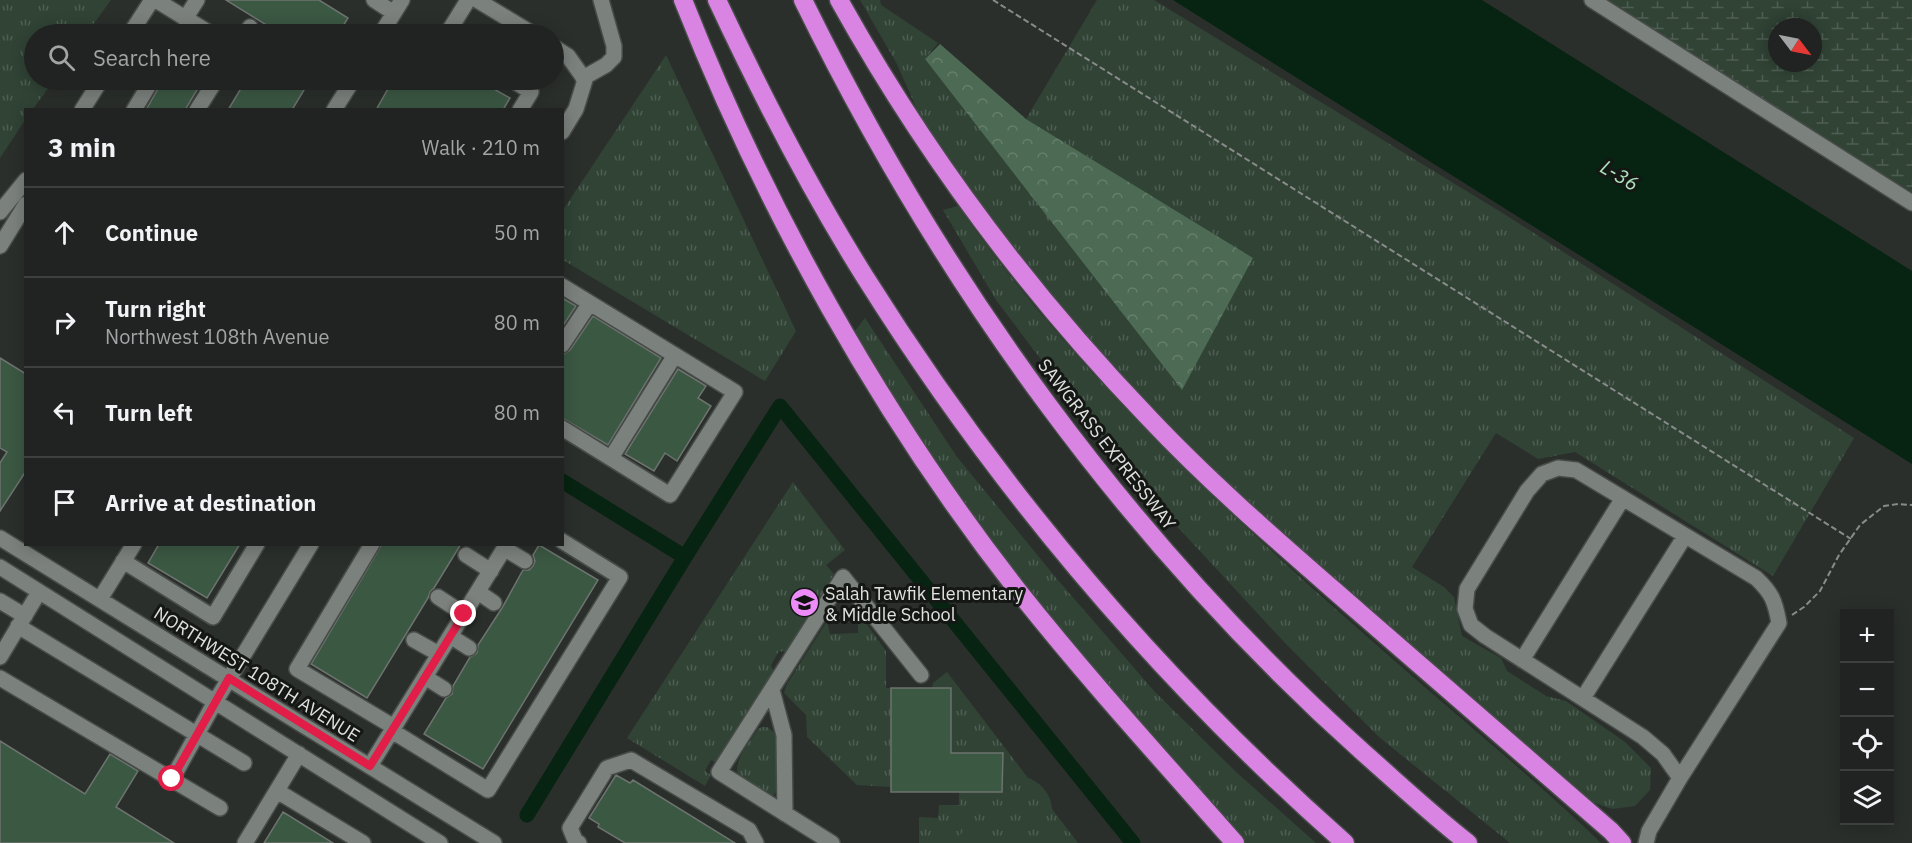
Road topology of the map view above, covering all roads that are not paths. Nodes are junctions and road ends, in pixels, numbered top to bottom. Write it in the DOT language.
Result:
graph roads {
  1 [pos="154,0"];
  2 [pos="196,0"];
  3 [pos="374,0"];
  4 [pos="468,0"];
  5 [pos="477,0"];
  6 [pos="601,0"];
  7 [pos="684,0"];
  8 [pos="717,0"];
  9 [pos="803,0"];
  10 [pos="839,0"];
  11 [pos="1592,0"];
  12 [pos="398,6"];
  13 [pos="184,19"];
  14 [pos="137,24"];
  15 [pos="193,24"];
  16 [pos="387,24"];
  17 [pos="453,24"];
  18 [pos="517,24"];
  19 [pos="564,53"];
  20 [pos="584,79"];
  21 [pos="96,90"];
  22 [pos="146,90"];
  23 [pos="210,90"];
  24 [pos="347,90"];
  25 [pos="528,90"];
  26 [pos="87,108"];
  27 [pos="135,108"];
  28 [pos="198,108"];
  29 [pos="335,108"];
  30 [pos="521,108"];
  31 [pos="564,129"];
  32 [pos="24,182"];
  33 [pos="1912,203"];
  34 [pos="24,207"];
  35 [pos="0,212"];
  36 [pos="0,246"];
  37 [pos="564,287"];
  38 [pos="590,303"];
  39 [pos="564,342"];
  40 [pos="675,355"];
  41 [pos="564,429"];
  42 [pos="611,458"];
  43 [pos="1623,498"];
  44 [pos="1685,536"];
  45 [pos="0,538"];
  46 [pos="564,542"];
  47 [pos="133,546"];
  48 [pos="256,546"];
  49 [pos="309,546"];
  50 [pos="371,546"];
  51 [pos="506,547"];
  52 [pos="466,555"];
  53 [pos="123,561"];
  54 [pos="525,561"];
  55 [pos="0,567"];
  56 [pos="491,571"];
  57 [pos="39,592"];
  58 [pos="478,592"];
  59 [pos="438,597"];
  60 [pos="100,599"];
  61 [pos="0,601"];
  62 [pos="494,603"];
  63 [pos="464,614"];
  64 [pos="22,621"];
  65 [pos="450,636"];
  66 [pos="414,640"];
  67 [pos="469,648"];
  68 [pos="439,654"];
  69 [pos="0,657"];
  70 [pos="1522,660"];
  71 [pos="921,675"];
  72 [pos="425,677"];
  73 [pos="0,678"];
  74 [pos="229,678"];
  75 [pos="444,689"];
  76 [pos="772,690"];
  77 [pos="1582,698"];
  78 [pos="215,702"];
  79 [pos="393,729"];
  80 [pos="197,734"];
  81 [pos="299,754"];
  82 [pos="244,763"];
  83 [pos="370,766"];
  84 [pos="1680,778"];
  85 [pos="172,779"];
  86 [pos="277,791"];
  87 [pos="220,808"];
  88 [pos="785,814"];
  89 [pos="814,838"];
  90 [pos="576,842"];
  91 [pos="245,843"];
  92 [pos="363,843"];
  93 [pos="440,843"];
  94 [pos="494,843"];
  95 [pos="756,843"];
  96 [pos="832,843"];
  97 [pos="1235,843"];
  98 [pos="1345,843"];
  99 [pos="1468,843"];
  100 [pos="1622,843"];
  101 [pos="1646,843"];
  1 -- 13 [label="street"];
  1 -- 14 [label="street"];
  2 -- 13 [label="street"];
  3 -- 12 [label="street"];
  4 -- 17 [label="street"];
  5 -- 18 [label="street"];
  6 -- 20 [label="street"];
  7 -- 97 [label="highway"];
  8 -- 98 [label="highway"];
  9 -- 99 [label="highway, SAWGRASS EXPRESSWAY"];
  10 -- 100 [label="highway"];
  11 -- 33 [label="street"];
  12 -- 16 [label="street"];
  13 -- 15 [label="street"];
  19 -- 20 [label="street"];
  20 -- 31 [label="street"];
  21 -- 26 [label="street"];
  22 -- 27 [label="street"];
  23 -- 28 [label="street"];
  24 -- 29 [label="street"];
  25 -- 30 [label="street"];
  32 -- 35 [label="street"];
  34 -- 36 [label="street"];
  37 -- 38 [label="street"];
  38 -- 39 [label="street"];
  38 -- 40 [label="street"];
  40 -- 42 [label="street"];
  40 -- 42 [label="street"];
  41 -- 42 [label="street"];
  43 -- 44 [label="street"];
  43 -- 70 [label="street"];
  43 -- 70 [label="street"];
  44 -- 77 [label="street"];
  44 -- 84 [label="street"];
  45 -- 60 [label="street, NORTHWEST 108TH AVENUE"];
  46 -- 79 [label="street"];
  47 -- 53 [label="street"];
  48 -- 53 [label="street"];
  49 -- 74 [label="street"];
  50 -- 79 [label="street"];
  51 -- 54 [label="street"];
  51 -- 56 [label="street"];
  52 -- 56 [label="street"];
  53 -- 60 [label="street"];
  55 -- 57 [label="street"];
  56 -- 58 [label="street"];
  57 -- 64 [label="street"];
  57 -- 78 [label="street"];
  58 -- 62 [label="street"];
  58 -- 63 [label="street"];
  59 -- 63 [label="street"];
  60 -- 74 [label="street, NORTHWEST 108TH AVENUE"];
  61 -- 64 [label="street"];
  63 -- 65 [label="street"];
  64 -- 69 [label="street"];
  64 -- 80 [label="street"];
  65 -- 67 [label="street"];
  65 -- 68 [label="street"];
  66 -- 68 [label="street"];
  68 -- 72 [label="street"];
  70 -- 77 [label="street"];
  71 -- 76 [label="street"];
  72 -- 75 [label="street"];
  72 -- 79 [label="street"];
  73 -- 85 [label="street"];
  74 -- 78 [label="street"];
  74 -- 83 [label="street, NORTHWEST 108TH AVENUE"];
  76 -- 88 [label="street"];
  76 -- 88 [label="street"];
  77 -- 84 [label="street"];
  78 -- 80 [label="street"];
  78 -- 81 [label="street"];
  79 -- 83 [label="street"];
  80 -- 82 [label="street"];
  80 -- 85 [label="street"];
  81 -- 86 [label="street"];
  81 -- 93 [label="street"];
  83 -- 94 [label="street, NORTHWEST 108TH AVENUE"];
  84 -- 101 [label="street"];
  85 -- 87 [label="street"];
  86 -- 91 [label="street"];
  86 -- 92 [label="street"];
  88 -- 89 [label="street"];
  89 -- 96 [label="street"];
  90 -- 95 [label="street"];
}
